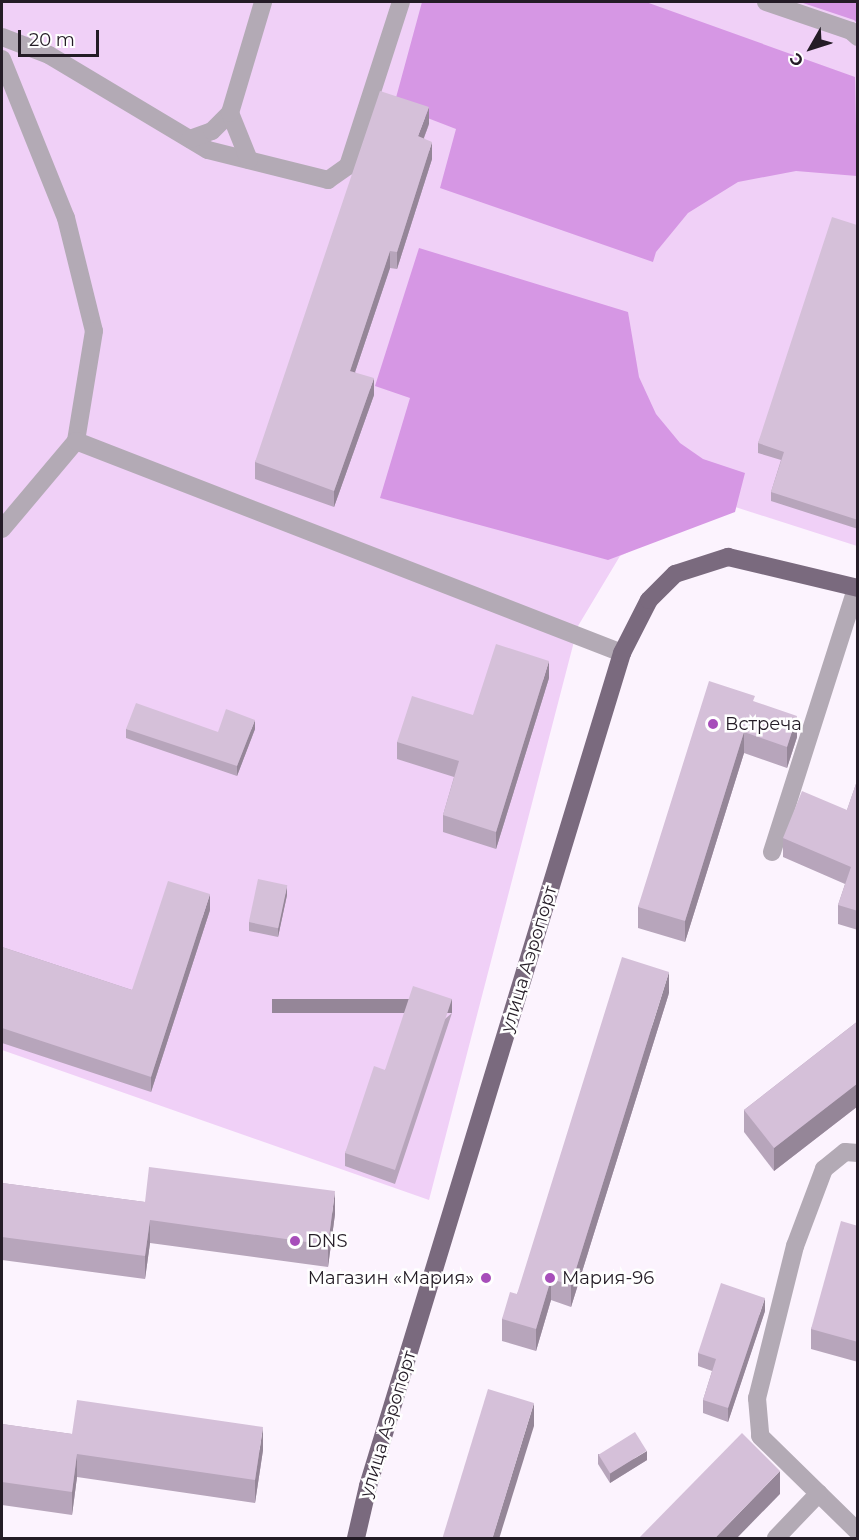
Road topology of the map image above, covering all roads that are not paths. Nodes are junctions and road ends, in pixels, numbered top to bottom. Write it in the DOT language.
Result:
graph roads {
  1 [pos="263,2"];
  2 [pos="401,2"];
  3 [pos="766,2"];
  4 [pos="2,37"];
  5 [pos="858,37"];
  6 [pos="2,59"];
  7 [pos="230,113"];
  8 [pos="189,139"];
  9 [pos="249,160"];
  10 [pos="76,441"];
  11 [pos="2,529"];
  12 [pos="857,588"];
  13 [pos="622,653"];
  14 [pos="772,852"];
  15 [pos="858,1153"];
  16 [pos="819,1493"];
  17 [pos="858,1532"];
  18 [pos="356,1539"];
  19 [pos="776,1539"];
  1 -- 7 [label="lane"];
  2 -- 9 [label="lane"];
  3 -- 5 [label="lane"];
  4 -- 8 [label="lane"];
  6 -- 10 [label="lane"];
  7 -- 8 [label="lane"];
  7 -- 9 [label="lane"];
  8 -- 9 [label="lane"];
  10 -- 11 [label="lane"];
  10 -- 13 [label="lane"];
  12 -- 13 [label="main road, улица Аэропорт"];
  12 -- 14 [label="lane"];
  13 -- 18 [label="main road, улица Аэропорт"];
  15 -- 16 [label="lane"];
  16 -- 17 [label="lane"];
  16 -- 19 [label="lane"];
}
